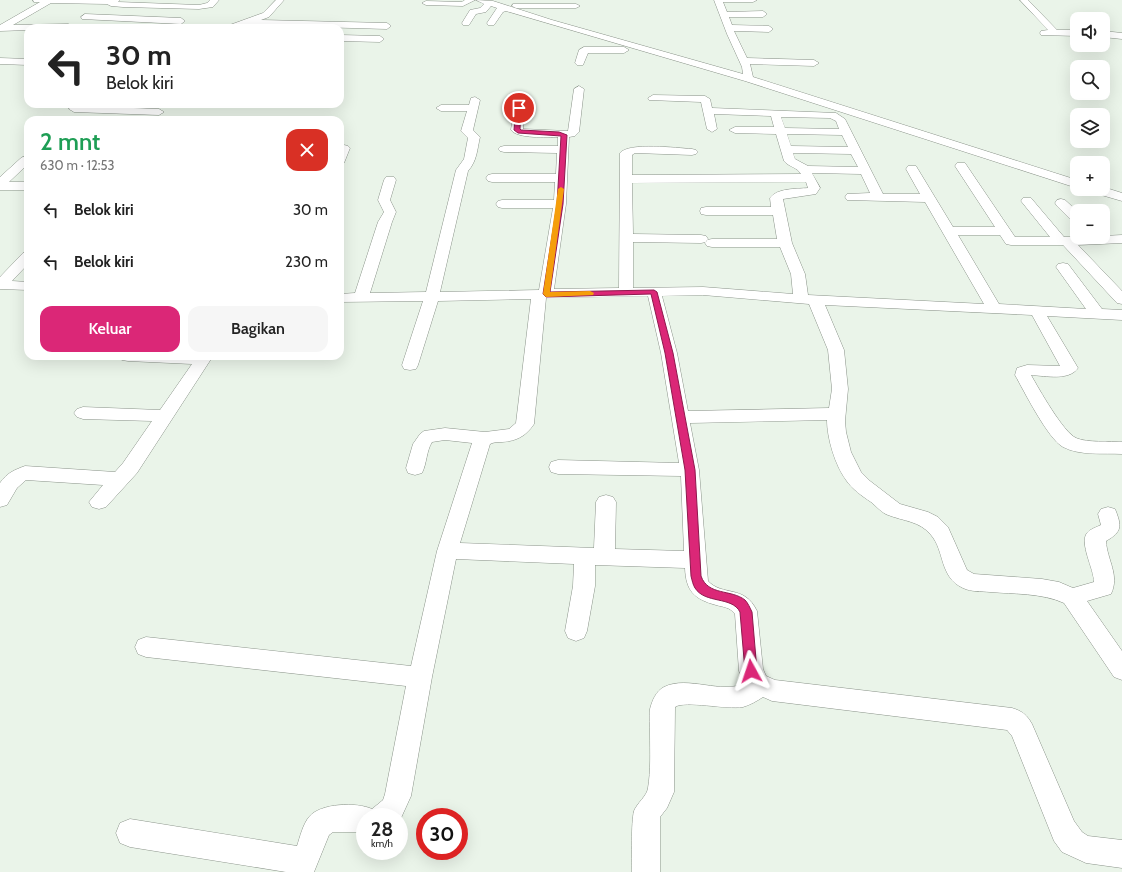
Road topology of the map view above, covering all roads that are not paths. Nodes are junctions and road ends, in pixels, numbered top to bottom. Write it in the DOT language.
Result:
graph roads {
  1 [pos="37,0"];
  2 [pos="50,0"];
  3 [pos="215,0"];
  4 [pos="280,0"];
  5 [pos="471,0"];
  6 [pos="480,0"];
  7 [pos="718,0"];
  8 [pos="753,0"];
  9 [pos="1024,0"];
  10 [pos="113,2"];
  11 [pos="426,3"];
  12 [pos="490,3"];
  13 [pos="509,5"];
  14 [pos="576,6"];
  15 [pos="763,14"];
  16 [pos="724,15"];
  17 [pos="328,16"];
  18 [pos="156,21"];
  19 [pos="182,21"];
  20 [pos="246,22"];
  21 [pos="74,23"];
  22 [pos="466,23"];
  23 [pos="491,23"];
  24 [pos="60,24"];
  25 [pos="153,24"];
  26 [pos="241,24"];
  27 [pos="282,24"];
  28 [pos="320,24"];
  29 [pos="24,26"];
  30 [pos="344,26"];
  31 [pos="387,26"];
  32 [pos="2,28"];
  33 [pos="728,28"];
  34 [pos="769,29"];
  35 [pos="1041,33"];
  36 [pos="1055,33"];
  37 [pos="1070,33"];
  38 [pos="1110,35"];
  39 [pos="1122,36"];
  40 [pos="344,38"];
  41 [pos="380,39"];
  42 [pos="641,48"];
  43 [pos="24,54"];
  44 [pos="0,61"];
  45 [pos="13,61"];
  46 [pos="744,61"];
  47 [pos="24,62"];
  48 [pos="580,63"];
  49 [pos="814,63"];
  50 [pos="748,79"];
  51 [pos="579,89"];
  52 [pos="653,98"];
  53 [pos="75,108"];
  54 [pos="441,108"];
  55 [pos="519,108"];
  56 [pos="709,111"];
  57 [pos="159,112"];
  58 [pos="775,113"];
  59 [pos="712,129"];
  60 [pos="735,130"];
  61 [pos="781,130"];
  62 [pos="846,132"];
  63 [pos="562,134"];
  64 [pos="787,149"];
  65 [pos="504,150"];
  66 [pos="563,150"];
  67 [pos="855,151"];
  68 [pos="692,152"];
  69 [pos="24,161"];
  70 [pos="961,166"];
  71 [pos="912,169"];
  72 [pos="865,171"];
  73 [pos="811,176"];
  74 [pos="492,178"];
  75 [pos="562,178"];
  76 [pos="627,179"];
  77 [pos="390,180"];
  78 [pos="870,182"];
  79 [pos="1070,182"];
  80 [pos="24,186"];
  81 [pos="1,187"];
  82 [pos="1110,193"];
  83 [pos="851,197"];
  84 [pos="878,197"];
  85 [pos="1122,197"];
  86 [pos="929,198"];
  87 [pos="1028,201"];
  88 [pos="1061,203"];
  89 [pos="502,204"];
  90 [pos="560,204"];
  91 [pos="706,211"];
  92 [pos="778,211"];
  93 [pos="1070,211"];
  94 [pos="950,231"];
  95 [pos="627,238"];
  96 [pos="1110,239"];
  97 [pos="1122,239"];
  98 [pos="1063,241"];
  99 [pos="1070,241"];
  100 [pos="1011,242"];
  101 [pos="785,243"];
  102 [pos="24,260"];
  103 [pos="1064,267"];
  104 [pos="0,284"];
  105 [pos="24,286"];
  106 [pos="654,292"];
  107 [pos="626,293"];
  108 [pos="543,294"];
  109 [pos="432,296"];
  110 [pos="361,297"];
  111 [pos="344,298"];
  112 [pos="808,299"];
  113 [pos="1122,300"];
  114 [pos="994,308"];
  115 [pos="1037,311"];
  116 [pos="1098,314"];
  117 [pos="1122,315"];
  118 [pos="203,360"];
  119 [pos="410,365"];
  120 [pos="83,413"];
  121 [pos="838,414"];
  122 [pos="166,416"];
  123 [pos="680,417"];
  124 [pos="485,438"];
  125 [pos="1120,452"];
  126 [pos="558,467"];
  127 [pos="415,468"];
  128 [pos="690,470"];
  129 [pos="121,479"];
  130 [pos="0,500"];
  131 [pos="99,502"];
  132 [pos="606,502"];
  133 [pos="1108,514"];
  134 [pos="447,551"];
  135 [pos="595,556"];
  136 [pos="695,560"];
  137 [pos="1072,597"];
  138 [pos="576,631"];
  139 [pos="146,648"];
  140 [pos="1122,670"];
  141 [pos="420,677"];
  142 [pos="758,683"];
  143 [pos="392,808"];
  144 [pos="356,819"];
  145 [pos="130,833"];
  146 [pos="1122,854"];
  147 [pos="301,866"];
  148 [pos="646,872"];
  1 -- 2 [label="street"];
  2 -- 10 [label="street"];
  2 -- 32 [label="street"];
  3 -- 10 [label="street"];
  4 -- 20 [label="street"];
  5 -- 11 [label="street"];
  6 -- 12 [label="street"];
  7 -- 8 [label="street"];
  7 -- 16 [label="street"];
  9 -- 36 [label="street"];
  10 -- 21 [label="street"];
  12 -- 13 [label="street"];
  12 -- 22 [label="street"];
  13 -- 14 [label="street"];
  13 -- 23 [label="street"];
  13 -- 42 [label="street"];
  15 -- 16 [label="street"];
  16 -- 33 [label="street"];
  17 -- 28 [label="street"];
  18 -- 19 [label="street"];
  18 -- 21 [label="street"];
  18 -- 25 [label="street"];
  20 -- 26 [label="street"];
  20 -- 27 [label="street"];
  21 -- 24 [label="street"];
  29 -- 32 [label="street"];
  30 -- 31 [label="street"];
  33 -- 34 [label="street"];
  33 -- 46 [label="street"];
  35 -- 36 [label="street"];
  36 -- 37 [label="street"];
  38 -- 39 [label="street"];
  40 -- 41 [label="street"];
  42 -- 48 [label="street"];
  42 -- 50 [label="street"];
  43 -- 45 [label="street"];
  44 -- 45 [label="street"];
  45 -- 47 [label="street"];
  46 -- 49 [label="street"];
  46 -- 50 [label="street"];
  50 -- 79 [label="street"];
  51 -- 63 [label="street"];
  52 -- 56 [label="street"];
  53 -- 57 [label="street"];
  54 -- 109 [label="street"];
  55 -- 63 [label="street"];
  56 -- 58 [label="street"];
  56 -- 59 [label="street"];
  58 -- 61 [label="street"];
  58 -- 62 [label="street"];
  60 -- 61 [label="street"];
  61 -- 62 [label="street"];
  61 -- 64 [label="street"];
  62 -- 67 [label="street"];
  63 -- 66 [label="street"];
  64 -- 67 [label="street"];
  64 -- 73 [label="street"];
  65 -- 66 [label="street"];
  66 -- 75 [label="street"];
  67 -- 72 [label="street"];
  68 -- 76 [label="street"];
  69 -- 81 [label="street"];
  70 -- 100 [label="street"];
  71 -- 86 [label="street"];
  72 -- 73 [label="street"];
  72 -- 78 [label="street"];
  73 -- 76 [label="street"];
  73 -- 78 [label="street"];
  73 -- 92 [label="street"];
  74 -- 75 [label="street"];
  75 -- 90 [label="street"];
  76 -- 95 [label="street"];
  77 -- 110 [label="street"];
  78 -- 84 [label="street"];
  80 -- 81 [label="street"];
  82 -- 85 [label="street"];
  83 -- 84 [label="street"];
  84 -- 86 [label="street"];
  86 -- 94 [label="street"];
  87 -- 98 [label="street"];
  88 -- 93 [label="street"];
  89 -- 90 [label="street"];
  90 -- 108 [label="street"];
  91 -- 92 [label="street"];
  92 -- 101 [label="street"];
  94 -- 100 [label="street"];
  94 -- 114 [label="street"];
  95 -- 101 [label="street"];
  95 -- 107 [label="street"];
  96 -- 97 [label="street"];
  98 -- 99 [label="street"];
  98 -- 100 [label="street"];
  98 -- 113 [label="street"];
  101 -- 112 [label="street"];
  102 -- 104 [label="street"];
  103 -- 116 [label="street"];
  104 -- 105 [label="street"];
  106 -- 107 [label="street"];
  106 -- 112 [label="street"];
  106 -- 123 [label="street"];
  107 -- 108 [label="street"];
  108 -- 109 [label="street"];
  108 -- 124 [label="street"];
  109 -- 110 [label="street"];
  109 -- 119 [label="street"];
  110 -- 111 [label="street"];
  112 -- 114 [label="street"];
  112 -- 121 [label="street"];
  114 -- 115 [label="street"];
  115 -- 116 [label="street"];
  115 -- 125 [label="street"];
  116 -- 117 [label="street"];
  118 -- 122 [label="street"];
  120 -- 122 [label="street"];
  121 -- 123 [label="street"];
  121 -- 137 [label="street"];
  122 -- 129 [label="street"];
  123 -- 128 [label="street"];
  124 -- 127 [label="street"];
  124 -- 134 [label="street"];
  126 -- 128 [label="street"];
  128 -- 136 [label="street"];
  129 -- 130 [label="street"];
  129 -- 131 [label="street"];
  132 -- 135 [label="street"];
  133 -- 137 [label="street"];
  134 -- 135 [label="street"];
  134 -- 141 [label="street"];
  135 -- 136 [label="street"];
  135 -- 138 [label="street"];
  136 -- 142 [label="street"];
  137 -- 140 [label="street"];
  139 -- 141 [label="street"];
  141 -- 143 [label="street"];
  142 -- 146 [label="street"];
  142 -- 148 [label="street"];
  144 -- 147 [label="street"];
  145 -- 147 [label="street"];
}
